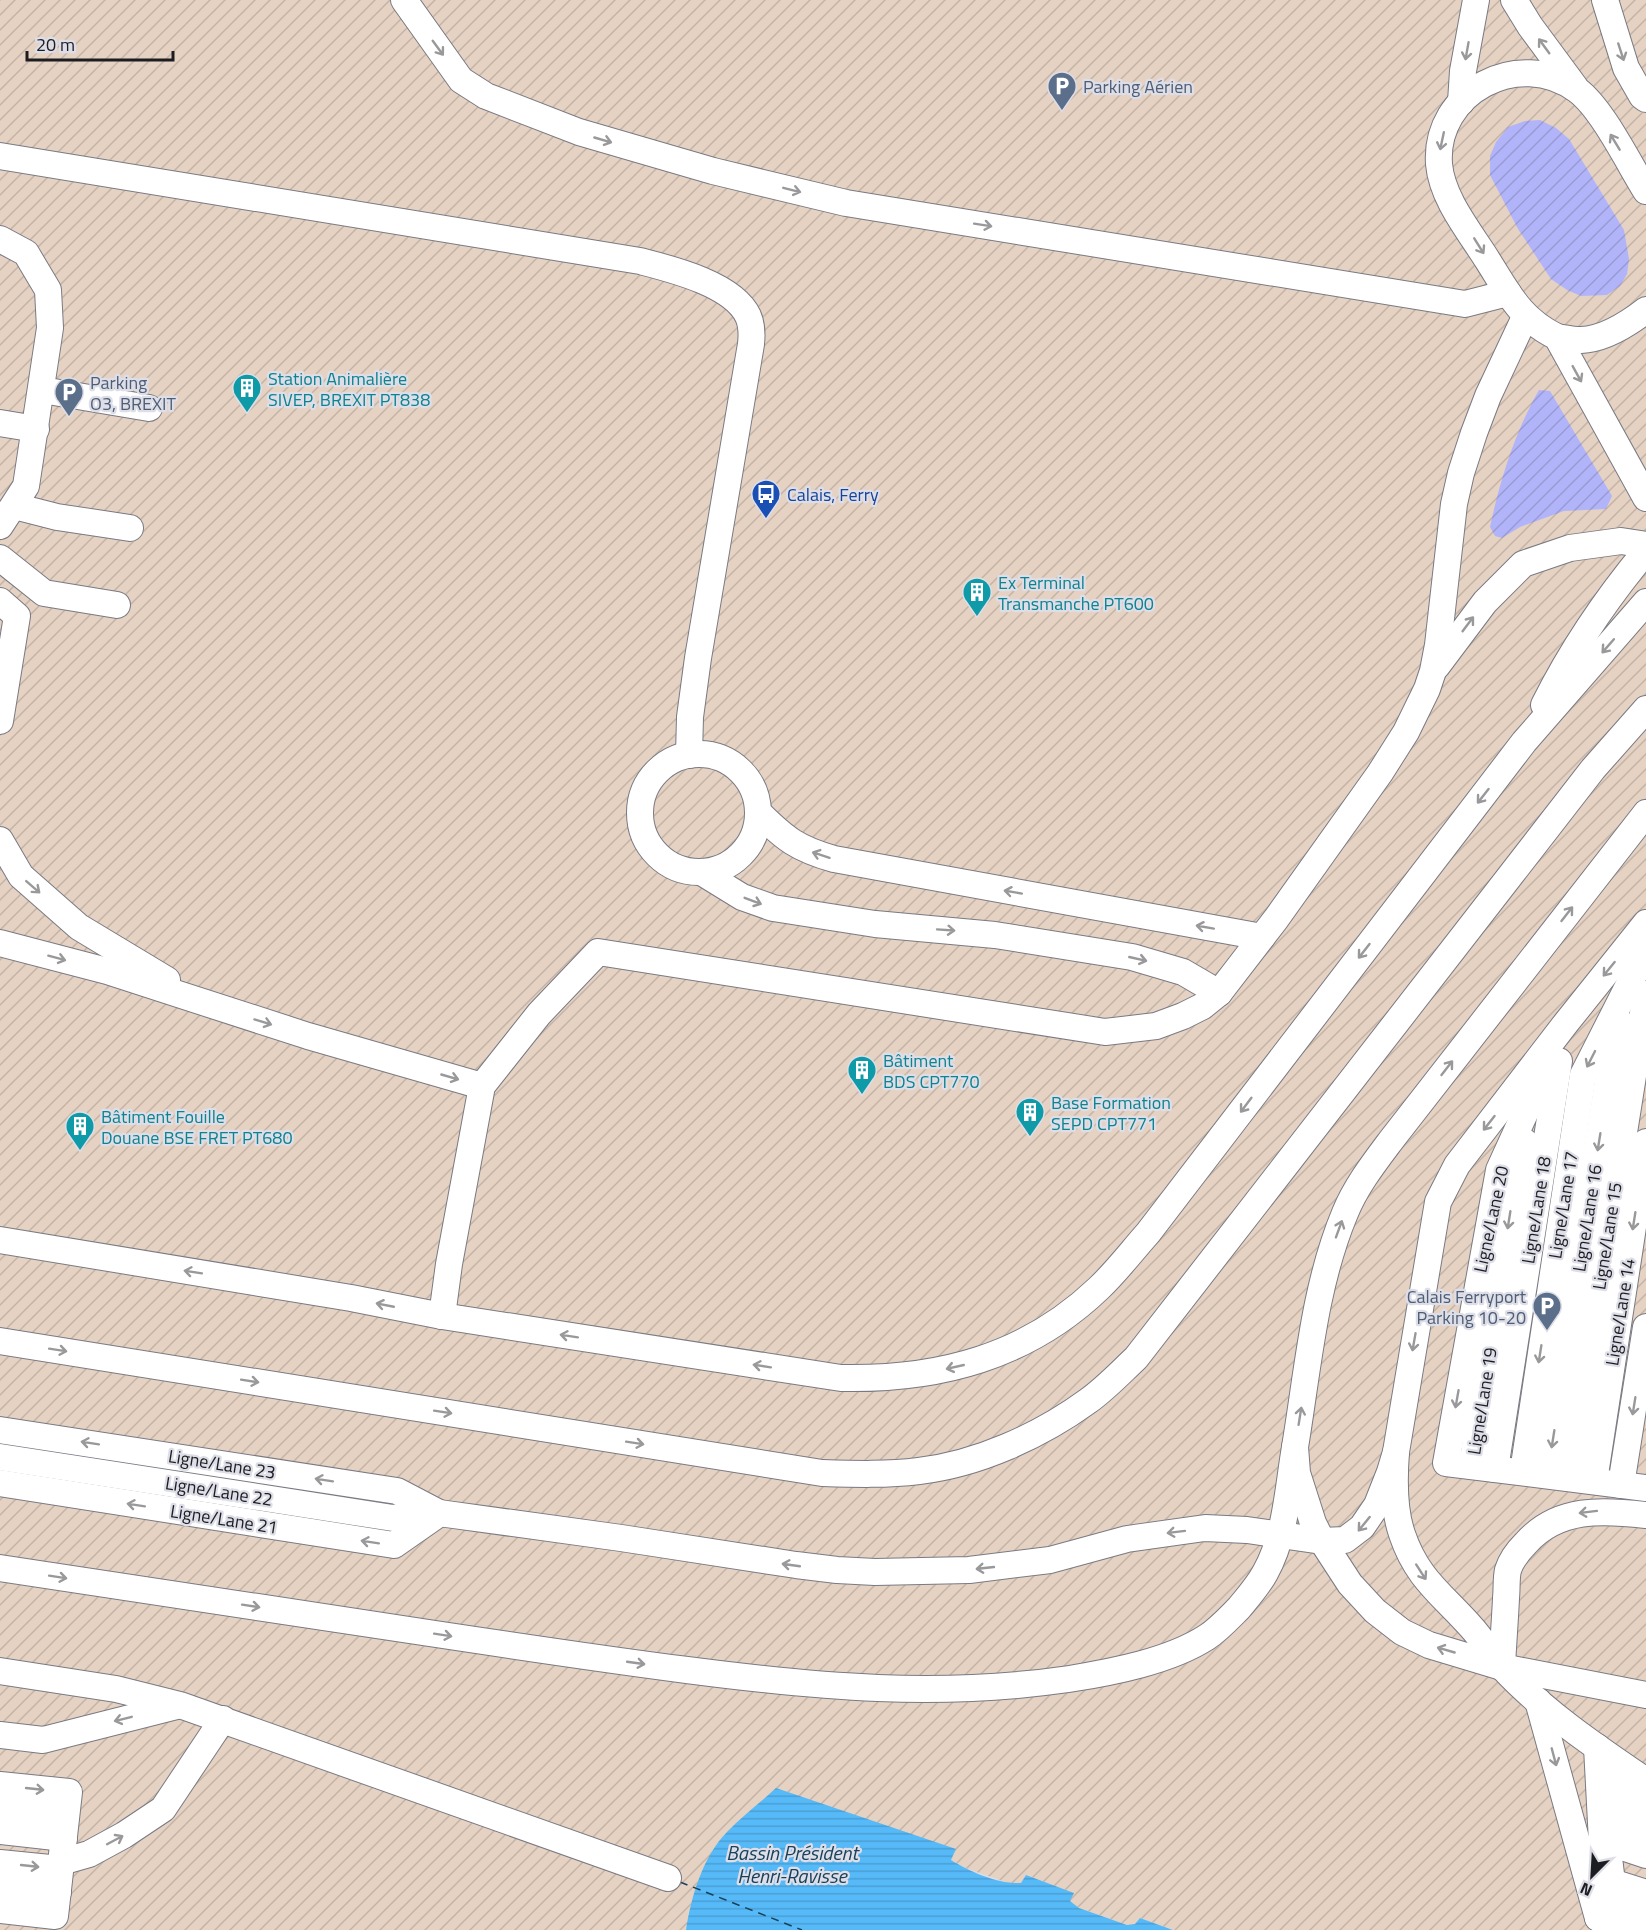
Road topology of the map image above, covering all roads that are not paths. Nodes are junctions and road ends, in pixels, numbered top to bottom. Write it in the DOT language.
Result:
graph roads {
  1 [pos="404,0"];
  2 [pos="1476,0"];
  3 [pos="1514,0"];
  4 [pos="1605,0"];
  5 [pos="1577,90"];
  6 [pos="1646,99"];
  7 [pos="1461,102"];
  8 [pos="0,156"];
  9 [pos="1646,191"];
  10 [pos="0,239"];
  11 [pos="1508,293"];
  12 [pos="1646,310"];
  13 [pos="1525,317"];
  14 [pos="1557,337"];
  15 [pos="42,390"];
  16 [pos="149,408"];
  17 [pos="0,423"];
  18 [pos="36,429"];
  19 [pos="1646,498"];
  20 [pos="7,516"];
  21 [pos="130,528"];
  22 [pos="1646,545"];
  23 [pos="1646,551"];
  24 [pos="0,558"];
  25 [pos="0,601"];
  26 [pos="1646,602"];
  27 [pos="117,605"];
  28 [pos="1433,671"];
  29 [pos="1646,709"];
  30 [pos="0,721"];
  31 [pos="1524,742"];
  32 [pos="689,755"];
  33 [pos="759,813"];
  34 [pos="1646,813"];
  35 [pos="0,840"];
  36 [pos="703,873"];
  37 [pos="1646,924"];
  38 [pos="1262,937"];
  39 [pos="0,943"];
  40 [pos="1646,951"];
  41 [pos="1646,965"];
  42 [pos="1219,993"];
  43 [pos="1646,994"];
  44 [pos="230,1012"];
  45 [pos="1566,1023"];
  46 [pos="482,1086"];
  47 [pos="1646,1142"];
  48 [pos="0,1240"];
  49 [pos="442,1316"];
  50 [pos="1646,1327"];
  51 [pos="0,1341"];
  52 [pos="0,1430"];
  53 [pos="1295,1447"];
  54 [pos="1396,1452"];
  55 [pos="0,1457"];
  56 [pos="1484,1467"];
  57 [pos="1558,1477"];
  58 [pos="0,1483"];
  59 [pos="1640,1487"];
  60 [pos="439,1513"];
  61 [pos="1646,1515"];
  62 [pos="1280,1535"];
  63 [pos="1322,1541"];
  64 [pos="0,1568"];
  65 [pos="1502,1667"];
  66 [pos="0,1671"];
  67 [pos="1646,1695"];
  68 [pos="1539,1701"];
  69 [pos="180,1705"];
  70 [pos="223,1719"];
  71 [pos="0,1735"];
  72 [pos="1597,1748"];
  73 [pos="1646,1781"];
  74 [pos="0,1785"];
  75 [pos="1646,1804"];
  76 [pos="0,1809"];
  77 [pos="1646,1830"];
  78 [pos="0,1831"];
  79 [pos="62,1855"];
  80 [pos="1646,1855"];
  81 [pos="0,1863"];
  82 [pos="668,1878"];
  83 [pos="0,1886"];
  84 [pos="1646,1893"];
  85 [pos="0,1910"];
  86 [pos="1646,1912"];
  87 [pos="1598,1918"];
  88 [pos="1624,1930"];
  89 [pos="1635,1930"];
  1 -- 11 [label="lane, one-way"];
  2 -- 7 [label="lane, one-way"];
  5 -- 3 [label="lane, one-way"];
  4 -- 6 [label="lane, one-way"];
  5 -- 7 [label="lane"];
  9 -- 5 [label="lane, one-way"];
  7 -- 11 [label="lane, one-way"];
  8 -- 32 [label="lane"];
  10 -- 15 [label="lane"];
  11 -- 13 [label="lane"];
  12 -- 14 [label="lane"];
  13 -- 14 [label="lane"];
  13 -- 28 [label="lane"];
  14 -- 19 [label="lane, one-way"];
  15 -- 16 [label="lane"];
  15 -- 18 [label="lane"];
  17 -- 18 [label="lane"];
  18 -- 20 [label="lane"];
  20 -- 21 [label="lane"];
  28 -- 22 [label="lane, one-way"];
  23 -- 31 [label="lane"];
  24 -- 27 [label="lane"];
  25 -- 30 [label="lane"];
  26 -- 31 [label="lane, one-way"];
  28 -- 38 [label="lane"];
  51 -- 29 [label="lane, one-way"];
  31 -- 49 [label="lane, one-way"];
  32 -- 33 [label="lane"];
  32 -- 36 [label="lane"];
  33 -- 36 [label="lane"];
  38 -- 33 [label="lane, one-way"];
  53 -- 34 [label="lane, one-way"];
  35 -- 44 [label="lane, one-way"];
  36 -- 42 [label="lane, one-way"];
  37 -- 45 [label="lane, one-way"];
  38 -- 42 [label="lane"];
  39 -- 44 [label="lane, one-way"];
  40 -- 57 [label="lane, Ligne/Lane 17, one-way"];
  41 -- 57 [label="lane, Ligne/Lane 16, one-way"];
  42 -- 46 [label="lane"];
  43 -- 57 [label="lane, Ligne/Lane 15"];
  44 -- 46 [label="lane, one-way"];
  45 -- 54 [label="lane, one-way"];
  45 -- 56 [label="lane, Ligne/Lane 18"];
  45 -- 56 [label="lane, Ligne/Lane 20, one-way"];
  46 -- 49 [label="lane"];
  47 -- 57 [label="lane, Ligne/Lane 14, one-way"];
  49 -- 48 [label="lane, one-way"];
  50 -- 59 [label="lane, one-way"];
  60 -- 52 [label="lane, Ligne/Lane 23, one-way"];
  53 -- 62 [label="lane"];
  53 -- 63 [label="lane"];
  54 -- 63 [label="lane, one-way"];
  54 -- 65 [label="lane, one-way"];
  55 -- 60 [label="lane, Ligne/Lane 22"];
  56 -- 57 [label="lane"];
  57 -- 59 [label="lane"];
  60 -- 58 [label="lane, Ligne/Lane 21, one-way"];
  62 -- 60 [label="lane, one-way"];
  61 -- 65 [label="lane, one-way"];
  62 -- 63 [label="lane"];
  64 -- 62 [label="lane, one-way"];
  65 -- 63 [label="lane, one-way"];
  65 -- 67 [label="lane"];
  65 -- 68 [label="lane"];
  66 -- 69 [label="lane"];
  68 -- 72 [label="lane"];
  68 -- 87 [label="lane, one-way"];
  69 -- 70 [label="lane"];
  69 -- 71 [label="lane, one-way"];
  79 -- 70 [label="lane, one-way"];
  70 -- 82 [label="lane"];
  72 -- 73 [label="lane"];
  72 -- 75 [label="lane"];
  72 -- 77 [label="lane"];
  72 -- 80 [label="lane"];
  72 -- 84 [label="lane"];
  72 -- 86 [label="lane"];
  74 -- 79 [label="lane, one-way"];
  76 -- 79 [label="lane"];
  78 -- 79 [label="lane"];
  81 -- 79 [label="lane, one-way"];
  79 -- 83 [label="lane"];
  79 -- 85 [label="lane"];
  87 -- 88 [label="lane"];
  87 -- 89 [label="lane"];
}
